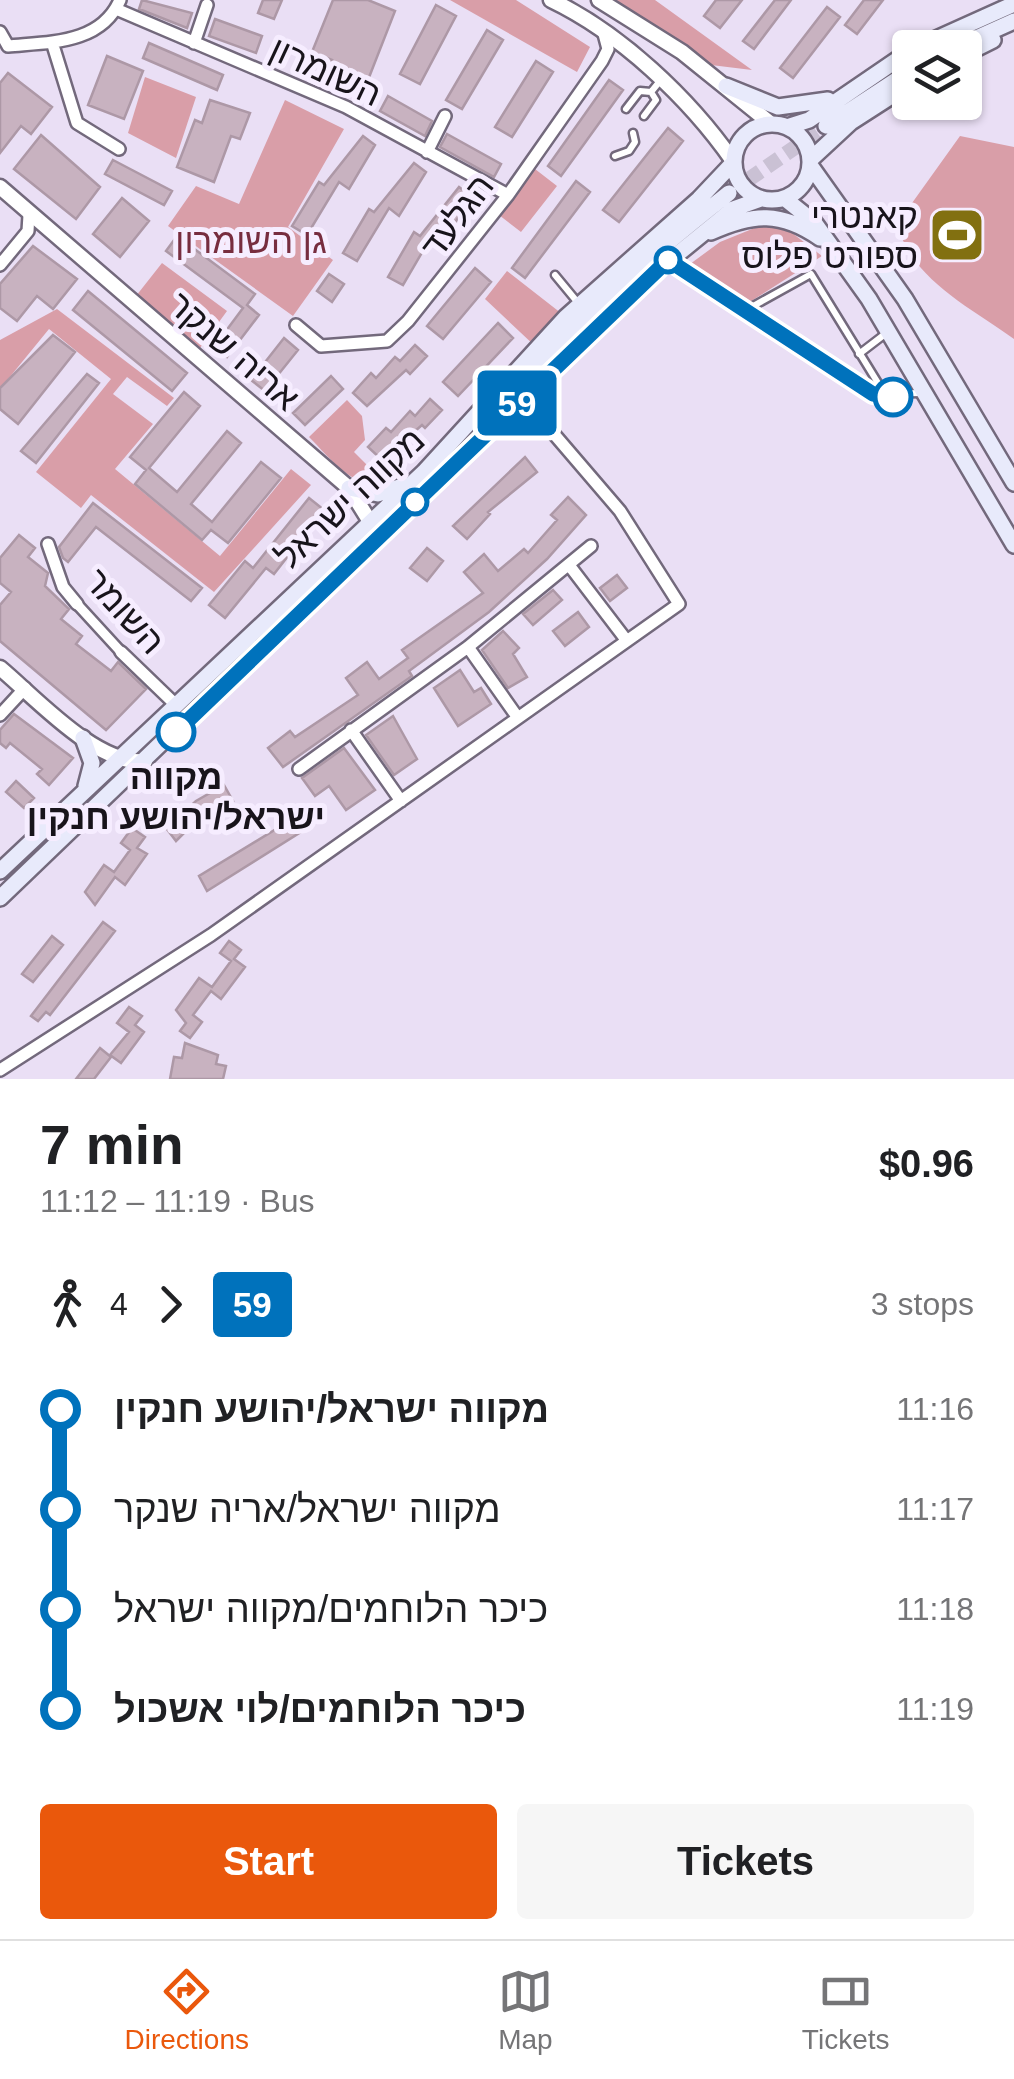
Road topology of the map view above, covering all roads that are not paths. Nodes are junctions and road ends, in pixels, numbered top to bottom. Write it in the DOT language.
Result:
graph roads {
  1 [pos="550,0"];
  2 [pos="599,0"];
  3 [pos="118,4"];
  4 [pos="1014,4"];
  5 [pos="207,6"];
  6 [pos="1014,21"];
  7 [pos="947,30"];
  8 [pos="1014,31"];
  9 [pos="0,32"];
  10 [pos="604,34"];
  11 [pos="982,35"];
  12 [pos="52,42"];
  13 [pos="194,42"];
  14 [pos="982,46"];
  15 [pos="4,51"];
  16 [pos="892,63"];
  17 [pos="892,83"];
  18 [pos="656,86"];
  19 [pos="726,86"];
  20 [pos="842,96"];
  21 [pos="892,96"];
  22 [pos="626,109"];
  23 [pos="446,116"];
  24 [pos="644,116"];
  25 [pos="778,125"];
  26 [pos="826,126"];
  27 [pos="633,134"];
  28 [pos="119,149"];
  29 [pos="426,152"];
  30 [pos="615,156"];
  31 [pos="733,162"];
  32 [pos="810,162"];
  33 [pos="0,186"];
  34 [pos="729,194"];
  35 [pos="508,195"];
  36 [pos="784,198"];
  37 [pos="761,199"];
  38 [pos="30,215"];
  39 [pos="830,244"];
  40 [pos="675,254"];
  41 [pos="0,264"];
  42 [pos="555,275"];
  43 [pos="580,304"];
  44 [pos="746,310"];
  45 [pos="296,325"];
  46 [pos="890,330"];
  47 [pos="859,354"];
  48 [pos="927,392"];
  49 [pos="886,396"];
  50 [pos="503,402"];
  51 [pos="483,408"];
  52 [pos="496,424"];
  53 [pos="548,427"];
  54 [pos="413,482"];
  55 [pos="1014,484"];
  56 [pos="349,488"];
  57 [pos="369,520"];
  58 [pos="48,544"];
  59 [pos="1014,545"];
  60 [pos="591,546"];
  61 [pos="366,548"];
  62 [pos="569,565"];
  63 [pos="77,604"];
  64 [pos="627,641"];
  65 [pos="468,647"];
  66 [pos="121,652"];
  67 [pos="0,668"];
  68 [pos="24,688"];
  69 [pos="176,705"];
  70 [pos="0,715"];
  71 [pos="518,718"];
  72 [pos="351,730"];
  73 [pos="83,738"];
  74 [pos="118,760"];
  75 [pos="146,761"];
  76 [pos="298,770"];
  77 [pos="84,792"];
  78 [pos="401,801"];
  79 [pos="0,871"];
  80 [pos="0,898"];
  81 [pos="0,1070"];
  1 -- 10 [label="street"];
  2 -- 19 [label="street"];
  3 -- 12 [label="street"];
  3 -- 13 [label="street, השומרון"];
  4 -- 7 [label="main road"];
  5 -- 13 [label="street"];
  6 -- 11 [label="main road"];
  8 -- 14 [label="main road"];
  9 -- 15 [label="street"];
  10 -- 18 [label="street"];
  10 -- 35 [label="street, הגלעד"];
  12 -- 15 [label="street"];
  12 -- 28 [label="street"];
  13 -- 29 [label="street, השומרון"];
  16 -- 20 [label="main road"];
  17 -- 26 [label="main road"];
  18 -- 22 [label="lane"];
  18 -- 24 [label="lane"];
  18 -- 31 [label="street"];
  19 -- 20 [label="main road"];
  19 -- 25 [label="street"];
  20 -- 25 [label="main road"];
  21 -- 32 [label="main road"];
  23 -- 29 [label="street"];
  25 -- 31 [label="main road"];
  25 -- 32 [label="main road"];
  27 -- 30 [label="lane"];
  29 -- 35 [label="street, השומרון"];
  31 -- 37 [label="main road"];
  31 -- 43 [label="main road, מקווה ישראל"];
  32 -- 36 [label="main road"];
  32 -- 55 [label="main road"];
  33 -- 38 [label="street, אריה שנקר"];
  34 -- 50 [label="main road"];
  35 -- 45 [label="street, הגלעד"];
  36 -- 37 [label="main road"];
  36 -- 39 [label="main road"];
  37 -- 40 [label="main road, מקווה ישראל"];
  38 -- 41 [label="street"];
  38 -- 56 [label="street, אריה שנקר"];
  39 -- 40 [label="main road"];
  39 -- 46 [label="main road"];
  40 -- 44 [label="lane"];
  40 -- 52 [label="main road, מקווה ישראל"];
  42 -- 43 [label="lane"];
  43 -- 51 [label="main road, מקווה ישראל"];
  44 -- 47 [label="lane"];
  44 -- 49 [label="lane"];
  46 -- 47 [label="lane"];
  46 -- 48 [label="main road"];
  47 -- 49 [label="lane"];
  48 -- 49 [label="lane"];
  48 -- 59 [label="main road"];
  50 -- 51 [label="main road"];
  50 -- 52 [label="main road"];
  51 -- 54 [label="main road, מקווה ישראל"];
  52 -- 61 [label="main road, מקווה ישראל"];
  53 -- 64 [label="street"];
  54 -- 56 [label="main road"];
  54 -- 57 [label="main road, מקווה ישראל"];
  56 -- 57 [label="street, אריה שנקר"];
  57 -- 61 [label="street"];
  57 -- 69 [label="main road, מקווה ישראל"];
  58 -- 63 [label="street, השומר"];
  60 -- 62 [label="street"];
  61 -- 75 [label="main road, מקווה ישראל"];
  62 -- 64 [label="street"];
  62 -- 65 [label="street"];
  63 -- 66 [label="street, השומר"];
  64 -- 71 [label="street"];
  65 -- 71 [label="street"];
  65 -- 72 [label="street"];
  66 -- 69 [label="street, השומר"];
  67 -- 68 [label="street"];
  68 -- 70 [label="street"];
  68 -- 73 [label="street"];
  69 -- 74 [label="main road, מקווה ישראל"];
  71 -- 78 [label="street"];
  72 -- 76 [label="street"];
  72 -- 78 [label="street"];
  73 -- 74 [label="street"];
  73 -- 77 [label="main road"];
  74 -- 75 [label="street"];
  74 -- 77 [label="main road, מקווה ישראל"];
  75 -- 80 [label="main road, מקווה ישראל"];
  77 -- 79 [label="main road, מקווה ישראל"];
  78 -- 81 [label="street"];
}
